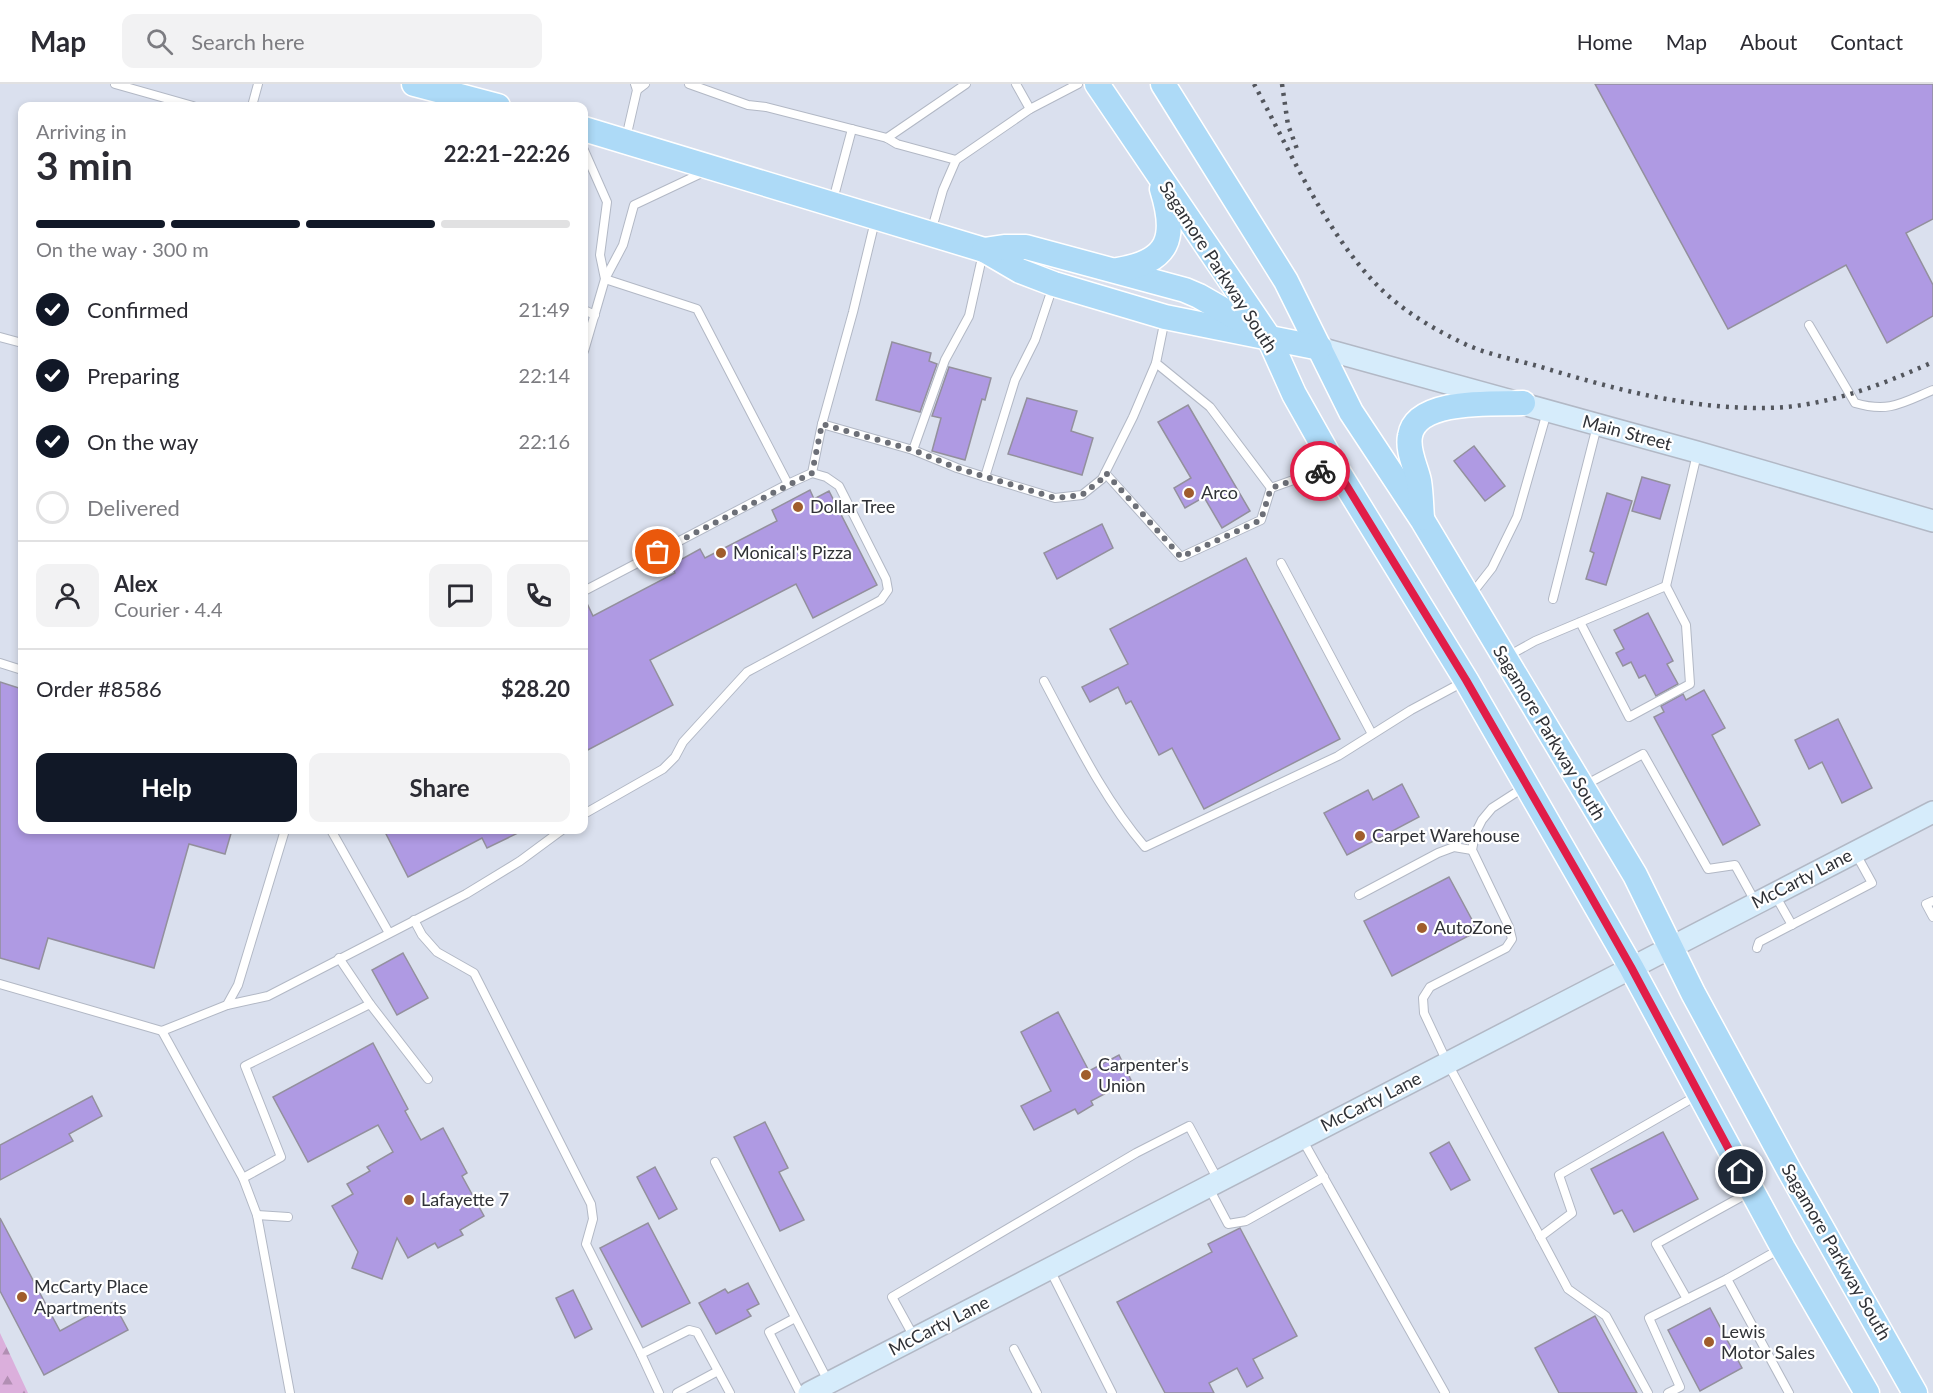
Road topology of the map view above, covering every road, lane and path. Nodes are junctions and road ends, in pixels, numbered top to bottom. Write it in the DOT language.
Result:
graph roads {
  1 [pos="115,84"];
  2 [pos="258,84"];
  3 [pos="414,84"];
  4 [pos="645,84"];
  5 [pos="689,84"];
  6 [pos="966,84"];
  7 [pos="1016,84"];
  8 [pos="1078,84"];
  9 [pos="1097,84"];
  10 [pos="1163,84"];
  11 [pos="636,87"];
  12 [pos="179,102"];
  13 [pos="253,102"];
  14 [pos="483,102"];
  15 [pos="1030,109"];
  16 [pos="852,129"];
  17 [pos="588,130"];
  18 [pos="887,138"];
  19 [pos="625,141"];
  20 [pos="588,159"];
  21 [pos="956,160"];
  22 [pos="714,168"];
  23 [pos="1155,169"];
  24 [pos="832,204"];
  25 [pos="876,217"];
  26 [pos="930,234"];
  27 [pos="984,250"];
  28 [pos="1113,271"];
  29 [pos="605,279"];
  30 [pos="1054,284"];
  31 [pos="588,312"];
  32 [pos="595,315"];
  33 [pos="1165,317"];
  34 [pos="1809,325"];
  35 [pos="1268,336"];
  36 [pos="0,337"];
  37 [pos="588,338"];
  38 [pos="18,342"];
  39 [pos="1320,348"];
  40 [pos="1156,363"];
  41 [pos="1933,390"];
  42 [pos="1523,403"];
  43 [pos="1548,411"];
  44 [pos="822,424"];
  45 [pos="1598,425"];
  46 [pos="913,450"];
  47 [pos="1697,452"];
  48 [pos="1334,465"];
  49 [pos="812,473"];
  50 [pos="1106,473"];
  51 [pos="985,477"];
  52 [pos="788,484"];
  53 [pos="1271,488"];
  54 [pos="1423,521"];
  55 [pos="1933,521"];
  56 [pos="1281,563"];
  57 [pos="1666,586"];
  58 [pos="588,589"];
  59 [pos="1469,598"];
  60 [pos="1553,598"];
  61 [pos="1580,622"];
  62 [pos="1504,658"];
  63 [pos="0,663"];
  64 [pos="18,669"];
  65 [pos="1466,680"];
  66 [pos="1044,681"];
  67 [pos="1372,734"];
  68 [pos="1527,786"];
  69 [pos="1581,787"];
  70 [pos="588,812"];
  71 [pos="1933,812"];
  72 [pos="284,834"];
  73 [pos="333,834"];
  74 [pos="557,834"];
  75 [pos="1472,850"];
  76 [pos="1855,852"];
  77 [pos="1359,895"];
  78 [pos="1765,898"];
  79 [pos="1933,901"];
  80 [pos="1933,917"];
  81 [pos="414,920"];
  82 [pos="1792,925"];
  83 [pos="388,933"];
  84 [pos="1670,946"];
  85 [pos="1757,948"];
  86 [pos="339,958"];
  87 [pos="1631,967"];
  88 [pos="0,984"];
  89 [pos="370,1004"];
  90 [pos="226,1005"];
  91 [pos="162,1031"];
  92 [pos="1447,1062"];
  93 [pos="428,1079"];
  94 [pos="1700,1094"];
  95 [pos="1302,1138"];
  96 [pos="715,1162"];
  97 [pos="1324,1177"];
  98 [pos="243,1178"];
  99 [pos="1213,1184"];
  100 [pos="1752,1191"];
  101 [pos="257,1215"];
  102 [pos="288,1217"];
  103 [pos="1540,1237"];
  104 [pos="1783,1248"];
  105 [pos="1049,1269"];
  106 [pos="1727,1279"];
  107 [pos="1687,1299"];
  108 [pos="795,1318"];
  109 [pos="915,1338"];
  110 [pos="1014,1349"];
  111 [pos="641,1354"];
  112 [pos="718,1371"];
  113 [pos="829,1383"];
  114 [pos="290,1393"];
  115 [pos="659,1393"];
  116 [pos="677,1393"];
  117 [pos="730,1393"];
  118 [pos="800,1393"];
  119 [pos="809,1393"];
  120 [pos="1037,1393"];
  121 [pos="1112,1393"];
  122 [pos="1445,1393"];
  123 [pos="1648,1393"];
  124 [pos="1668,1393"];
  125 [pos="1789,1393"];
  126 [pos="1867,1393"];
  127 [pos="1915,1393"];
  1 -- 12 [label="lane"];
  2 -- 13 [label="lane"];
  3 -- 14 [label="main road"];
  4 -- 11 [label="lane"];
  5 -- 16 [label="lane"];
  6 -- 18 [label="lane"];
  7 -- 15 [label="lane"];
  8 -- 15 [label="lane"];
  9 -- 23 [label="main road, Sagamore Parkway South"];
  10 -- 39 [label="main road, Sagamore Parkway South"];
  11 -- 19 [label="lane"];
  15 -- 21 [label="lane"];
  16 -- 18 [label="lane"];
  16 -- 24 [label="lane"];
  17 -- 19 [label="main road"];
  18 -- 21 [label="lane"];
  19 -- 22 [label="main road"];
  20 -- 29 [label="lane"];
  21 -- 26 [label="lane"];
  22 -- 24 [label="main road"];
  22 -- 29 [label="lane"];
  23 -- 28 [label="main road"];
  23 -- 35 [label="main road, Sagamore Parkway South"];
  24 -- 25 [label="main road"];
  25 -- 26 [label="main road"];
  25 -- 44 [label="lane"];
  26 -- 27 [label="main road"];
  27 -- 28 [label="main road"];
  27 -- 30 [label="main road"];
  27 -- 46 [label="lane"];
  28 -- 35 [label="main road"];
  29 -- 32 [label="lane"];
  29 -- 52 [label="lane"];
  30 -- 33 [label="main road"];
  30 -- 51 [label="lane"];
  31 -- 32 [label="lane"];
  32 -- 37 [label="lane"];
  33 -- 35 [label="main road"];
  33 -- 40 [label="lane"];
  34 -- 41 [label="lane"];
  35 -- 39 [label="main road"];
  35 -- 48 [label="main road, Sagamore Parkway South"];
  36 -- 38 [label="lane"];
  39 -- 42 [label="main road, Main Street"];
  39 -- 54 [label="main road, Sagamore Parkway South"];
  40 -- 50 [label="lane"];
  40 -- 53 [label="lane"];
  42 -- 43 [label="main road, Main Street"];
  42 -- 54 [label="main road"];
  43 -- 45 [label="main road, Main Street"];
  43 -- 59 [label="lane"];
  44 -- 46 [label="lane"];
  44 -- 49 [label="lane"];
  45 -- 47 [label="main road, Main Street"];
  45 -- 60 [label="lane"];
  46 -- 51 [label="lane"];
  47 -- 55 [label="main road, Main Street"];
  47 -- 57 [label="lane"];
  48 -- 53 [label="lane"];
  48 -- 65 [label="main road, Sagamore Parkway South"];
  49 -- 52 [label="lane"];
  49 -- 70 [label="lane"];
  50 -- 51 [label="lane"];
  50 -- 53 [label="lane"];
  52 -- 58 [label="lane"];
  54 -- 59 [label="main road, Sagamore Parkway South"];
  56 -- 67 [label="lane"];
  57 -- 61 [label="lane"];
  57 -- 61 [label="lane"];
  59 -- 62 [label="main road, Sagamore Parkway South"];
  61 -- 62 [label="lane"];
  62 -- 69 [label="main road, Sagamore Parkway South"];
  63 -- 64 [label="lane"];
  65 -- 67 [label="lane"];
  65 -- 68 [label="main road, Sagamore Parkway South"];
  66 -- 67 [label="lane"];
  68 -- 75 [label="lane"];
  68 -- 87 [label="main road, Sagamore Parkway South"];
  69 -- 78 [label="lane"];
  69 -- 84 [label="main road, Sagamore Parkway South"];
  71 -- 76 [label="main road, McCarty Lane"];
  72 -- 90 [label="lane"];
  73 -- 83 [label="lane"];
  74 -- 81 [label="lane"];
  75 -- 77 [label="lane"];
  75 -- 92 [label="lane"];
  76 -- 78 [label="main road, McCarty Lane"];
  76 -- 82 [label="lane"];
  78 -- 82 [label="lane"];
  78 -- 84 [label="main road, McCarty Lane"];
  79 -- 80 [label="lane"];
  81 -- 83 [label="lane"];
  81 -- 111 [label="lane"];
  82 -- 85 [label="lane"];
  83 -- 86 [label="lane"];
  84 -- 87 [label="main road, McCarty Lane"];
  84 -- 127 [label="main road, Sagamore Parkway South"];
  86 -- 89 [label="lane"];
  86 -- 90 [label="lane"];
  87 -- 92 [label="main road, McCarty Lane"];
  87 -- 94 [label="main road, Sagamore Parkway South"];
  88 -- 91 [label="lane"];
  89 -- 93 [label="lane"];
  89 -- 98 [label="lane"];
  90 -- 91 [label="lane"];
  91 -- 98 [label="lane"];
  92 -- 95 [label="main road, McCarty Lane"];
  92 -- 103 [label="lane"];
  94 -- 100 [label="main road, Sagamore Parkway South"];
  94 -- 103 [label="lane"];
  95 -- 97 [label="lane"];
  95 -- 99 [label="main road, McCarty Lane"];
  96 -- 108 [label="lane"];
  97 -- 99 [label="lane"];
  97 -- 122 [label="lane"];
  98 -- 101 [label="lane"];
  99 -- 105 [label="main road, McCarty Lane"];
  99 -- 109 [label="lane"];
  100 -- 104 [label="main road, Sagamore Parkway South"];
  100 -- 107 [label="lane"];
  101 -- 102 [label="lane"];
  101 -- 114 [label="lane"];
  103 -- 123 [label="lane"];
  104 -- 106 [label="lane"];
  104 -- 126 [label="main road, Sagamore Parkway South"];
  105 -- 109 [label="main road, McCarty Lane"];
  105 -- 121 [label="lane"];
  106 -- 107 [label="lane"];
  106 -- 125 [label="lane"];
  107 -- 124 [label="lane"];
  108 -- 113 [label="lane"];
  108 -- 118 [label="lane"];
  109 -- 113 [label="main road, McCarty Lane"];
  110 -- 120 [label="lane"];
  111 -- 112 [label="lane"];
  111 -- 115 [label="lane"];
  112 -- 116 [label="lane"];
  112 -- 117 [label="lane"];
  113 -- 119 [label="main road, McCarty Lane"];
}
